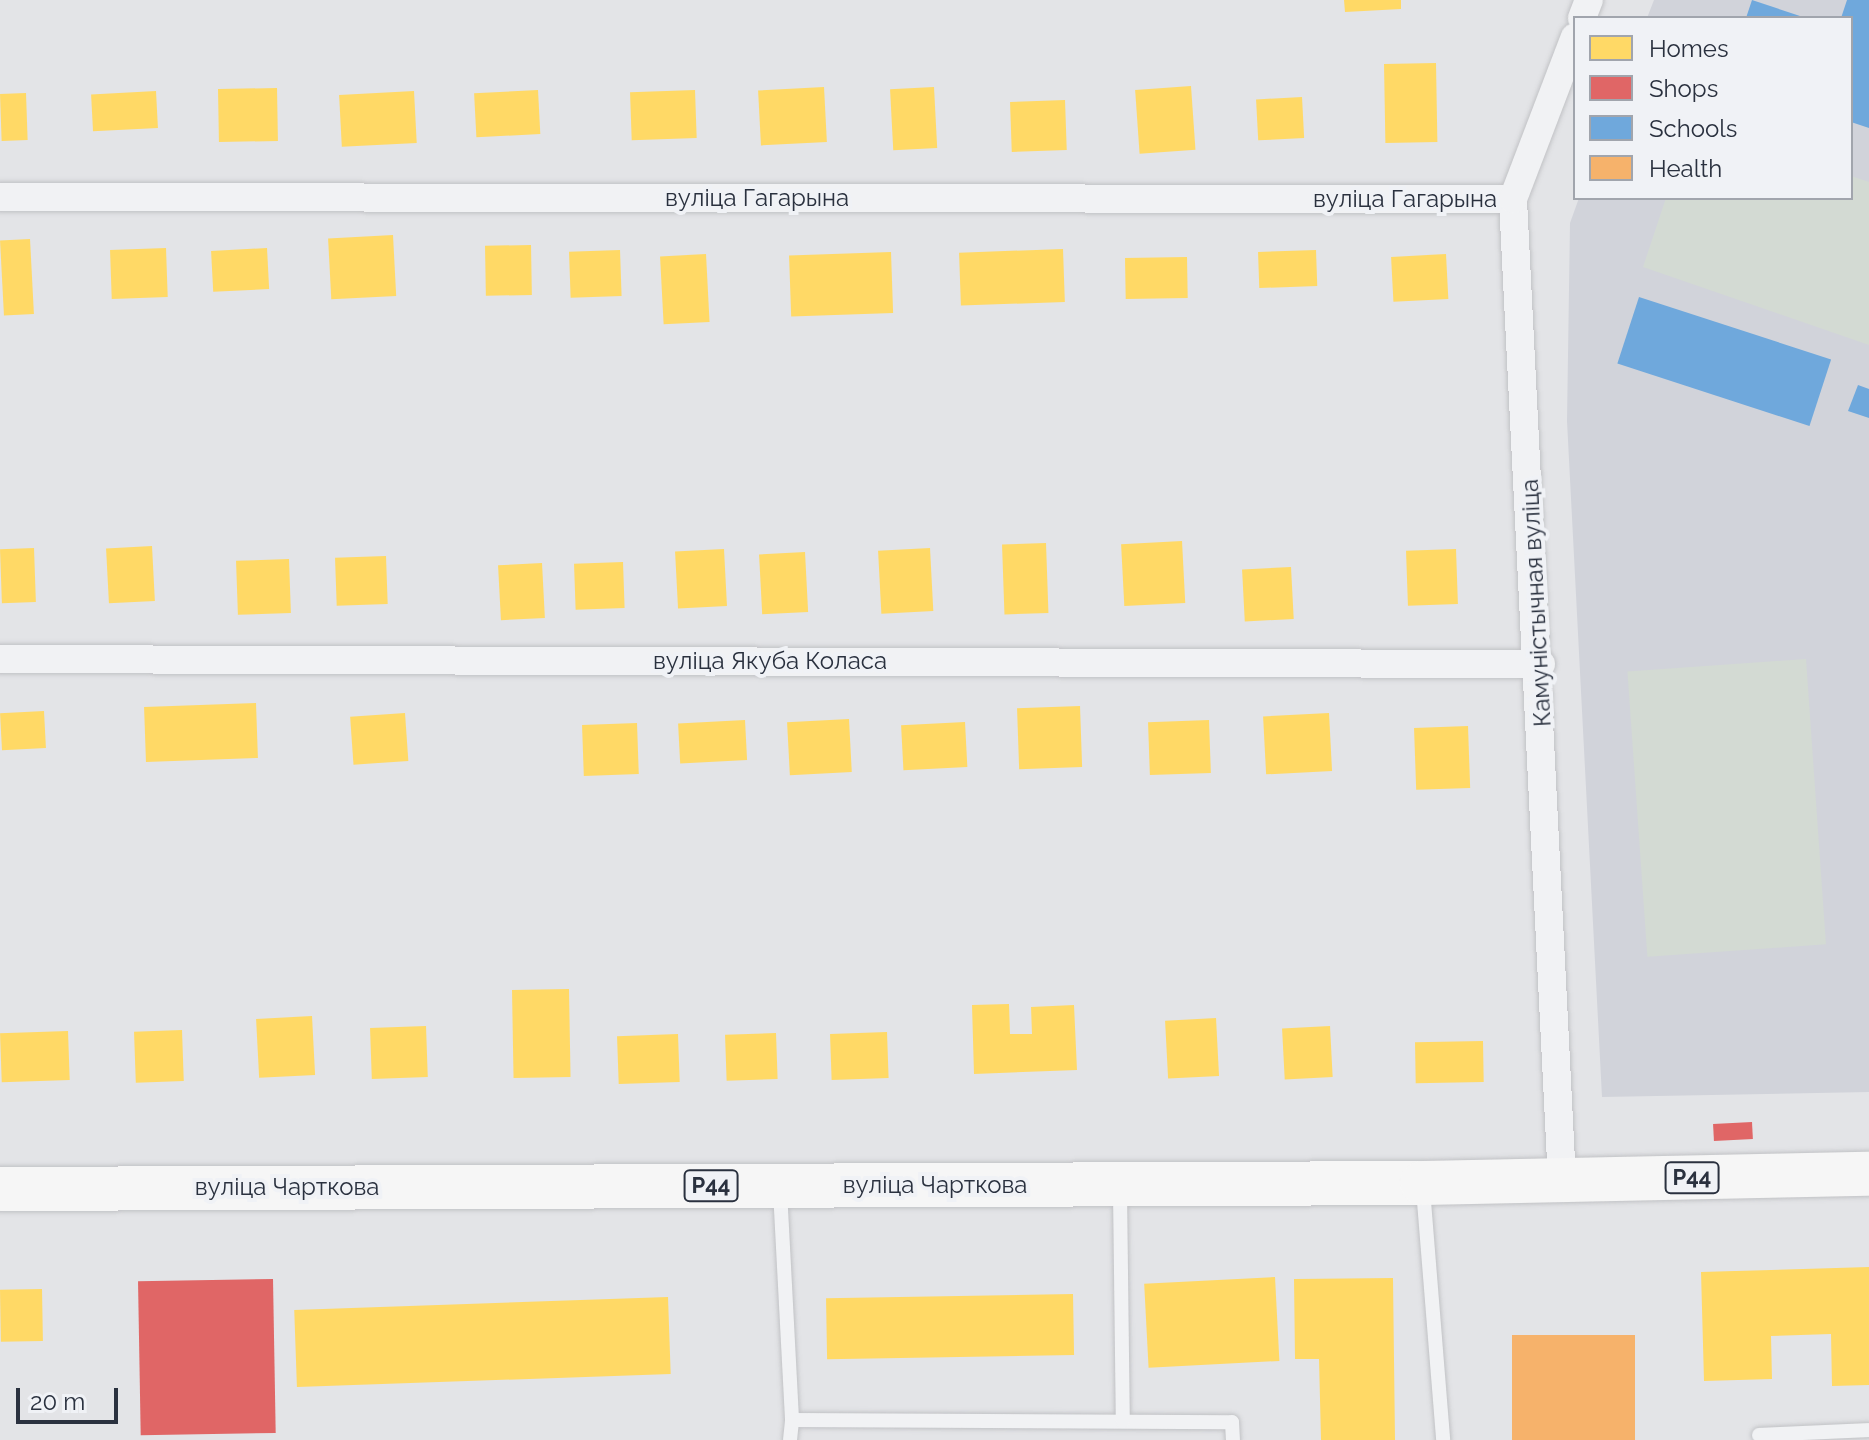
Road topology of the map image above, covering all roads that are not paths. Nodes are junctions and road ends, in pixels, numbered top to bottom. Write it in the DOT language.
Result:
graph roads {
  1 [pos="1573,42"];
  2 [pos="0,197"];
  3 [pos="1513,199"];
  4 [pos="0,659"];
  5 [pos="1541,664"];
  6 [pos="1869,1174"];
  7 [pos="1562,1181"];
  8 [pos="1422,1183"];
  9 [pos="1119,1184"];
  10 [pos="780,1185"];
  11 [pos="0,1189"];
  12 [pos="792,1420"];
  13 [pos="1123,1421"];
  14 [pos="1869,1430"];
  15 [pos="1759,1435"];
  16 [pos="790,1440"];
  17 [pos="1233,1440"];
  18 [pos="1443,1440"];
  1 -- 3 [label="street, Камуністычная вуліца"];
  2 -- 3 [label="street, вуліца Гагарына"];
  3 -- 5 [label="street, Камуністычная вуліца"];
  4 -- 5 [label="street, вуліца Якуба Коласа"];
  5 -- 7 [label="street, Камуністычная вуліца"];
  6 -- 7 [label="main road, вуліца Чарткова / Р44"];
  7 -- 8 [label="main road, вуліца Чарткова / Р44"];
  8 -- 9 [label="main road, вуліца Чарткова / Р44"];
  8 -- 18 [label="lane"];
  9 -- 10 [label="main road, вуліца Чарткова / Р44"];
  9 -- 13 [label="lane"];
  10 -- 11 [label="main road, вуліца Чарткова / Р44"];
  10 -- 12 [label="lane"];
  12 -- 13 [label="lane"];
  12 -- 16 [label="lane"];
  13 -- 17 [label="lane"];
  14 -- 15 [label="lane"];
}
